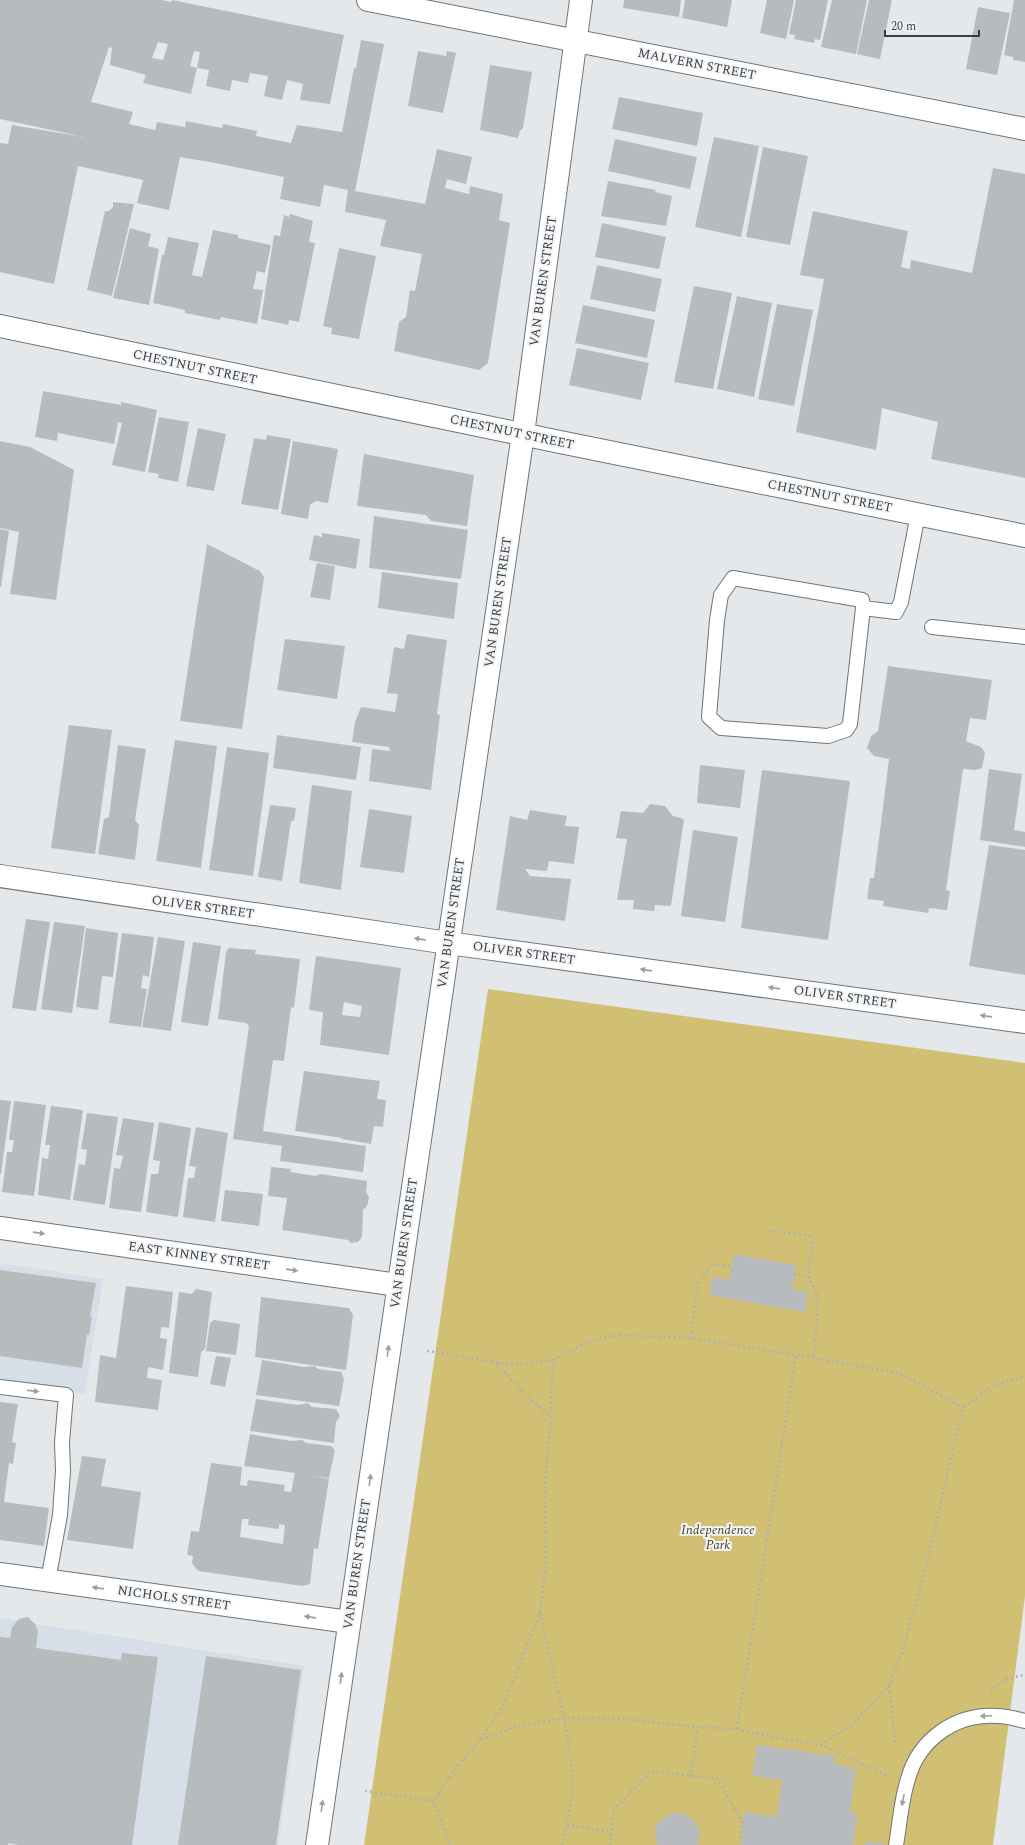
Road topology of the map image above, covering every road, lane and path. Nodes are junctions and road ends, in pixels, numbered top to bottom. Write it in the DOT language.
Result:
graph roads {
  1 [pos="368,0"];
  2 [pos="582,0"];
  3 [pos="576,40"];
  4 [pos="1025,129"];
  5 [pos="0,326"];
  6 [pos="523,434"];
  7 [pos="918,514"];
  8 [pos="1025,536"];
  9 [pos="863,608"];
  10 [pos="932,627"];
  11 [pos="1025,637"];
  12 [pos="0,876"];
  13 [pos="448,943"];
  14 [pos="1025,1022"];
  15 [pos="0,1228"];
  16 [pos="769,1232"];
  17 [pos="732,1266"];
  18 [pos="794,1274"];
  19 [pos="808,1276"];
  20 [pos="398,1285"];
  21 [pos="691,1338"];
  22 [pos="427,1351"];
  23 [pos="796,1355"];
  24 [pos="814,1358"];
  25 [pos="554,1360"];
  26 [pos="496,1364"];
  27 [pos="1025,1376"];
  28 [pos="0,1387"];
  29 [pos="963,1407"];
  30 [pos="551,1417"];
  31 [pos="0,1574"];
  32 [pos="48,1581"];
  33 [pos="540,1612"];
  34 [pos="349,1622"];
  35 [pos="889,1685"];
  36 [pos="564,1718"];
  37 [pos="1025,1721"];
  38 [pos="698,1727"];
  39 [pos="737,1729"];
  40 [pos="480,1740"];
  41 [pos="821,1745"];
  42 [pos="896,1749"];
  43 [pos="887,1776"];
  44 [pos="690,1777"];
  45 [pos="365,1791"];
  46 [pos="434,1801"];
  47 [pos="567,1825"];
  48 [pos="612,1832"];
  49 [pos="317,1845"];
  50 [pos="450,1845"];
  51 [pos="562,1845"];
  52 [pos="610,1845"];
  53 [pos="739,1845"];
  54 [pos="896,1845"];
  1 -- 3 [label="street, MALVERN STREET"];
  2 -- 3 [label="street, VAN BUREN STREET"];
  3 -- 4 [label="street, MALVERN STREET"];
  3 -- 6 [label="street, VAN BUREN STREET"];
  5 -- 6 [label="street, CHESTNUT STREET"];
  6 -- 7 [label="street, CHESTNUT STREET"];
  6 -- 13 [label="street, VAN BUREN STREET"];
  7 -- 8 [label="street, CHESTNUT STREET"];
  7 -- 9 [label="lane"];
  9 -- 9 [label="lane"];
  10 -- 11 [label="lane"];
  13 -- 12 [label="street, OLIVER STREET, one-way"];
  14 -- 13 [label="street, OLIVER STREET, one-way"];
  13 -- 20 [label="street, VAN BUREN STREET"];
  15 -- 20 [label="street, EAST KINNEY STREET, one-way"];
  16 -- 19 [label="path"];
  17 -- 21 [label="path"];
  18 -- 19 [label="path"];
  19 -- 24 [label="path"];
  34 -- 20 [label="street, VAN BUREN STREET, one-way"];
  21 -- 23 [label="path"];
  21 -- 25 [label="path"];
  22 -- 26 [label="path"];
  23 -- 24 [label="path"];
  23 -- 39 [label="path"];
  24 -- 29 [label="path"];
  25 -- 26 [label="path"];
  25 -- 30 [label="path"];
  26 -- 30 [label="path"];
  27 -- 29 [label="path"];
  28 -- 32 [label="lane, one-way"];
  29 -- 35 [label="path"];
  30 -- 33 [label="path"];
  31 -- 32 [label="street, NICHOLS STREET"];
  34 -- 32 [label="street, NICHOLS STREET, one-way"];
  33 -- 36 [label="path"];
  33 -- 40 [label="path"];
  49 -- 34 [label="street, VAN BUREN STREET, one-way"];
  35 -- 41 [label="path"];
  35 -- 42 [label="path"];
  36 -- 38 [label="path"];
  36 -- 40 [label="path"];
  36 -- 47 [label="path"];
  37 -- 54 [label="lane, one-way"];
  38 -- 39 [label="path"];
  38 -- 44 [label="path"];
  39 -- 41 [label="path"];
  40 -- 46 [label="path"];
  41 -- 43 [label="path"];
  44 -- 48 [label="path"];
  44 -- 53 [label="path"];
  45 -- 46 [label="path"];
  46 -- 50 [label="path"];
  47 -- 48 [label="path"];
  47 -- 51 [label="path"];
  48 -- 52 [label="path"];
}
